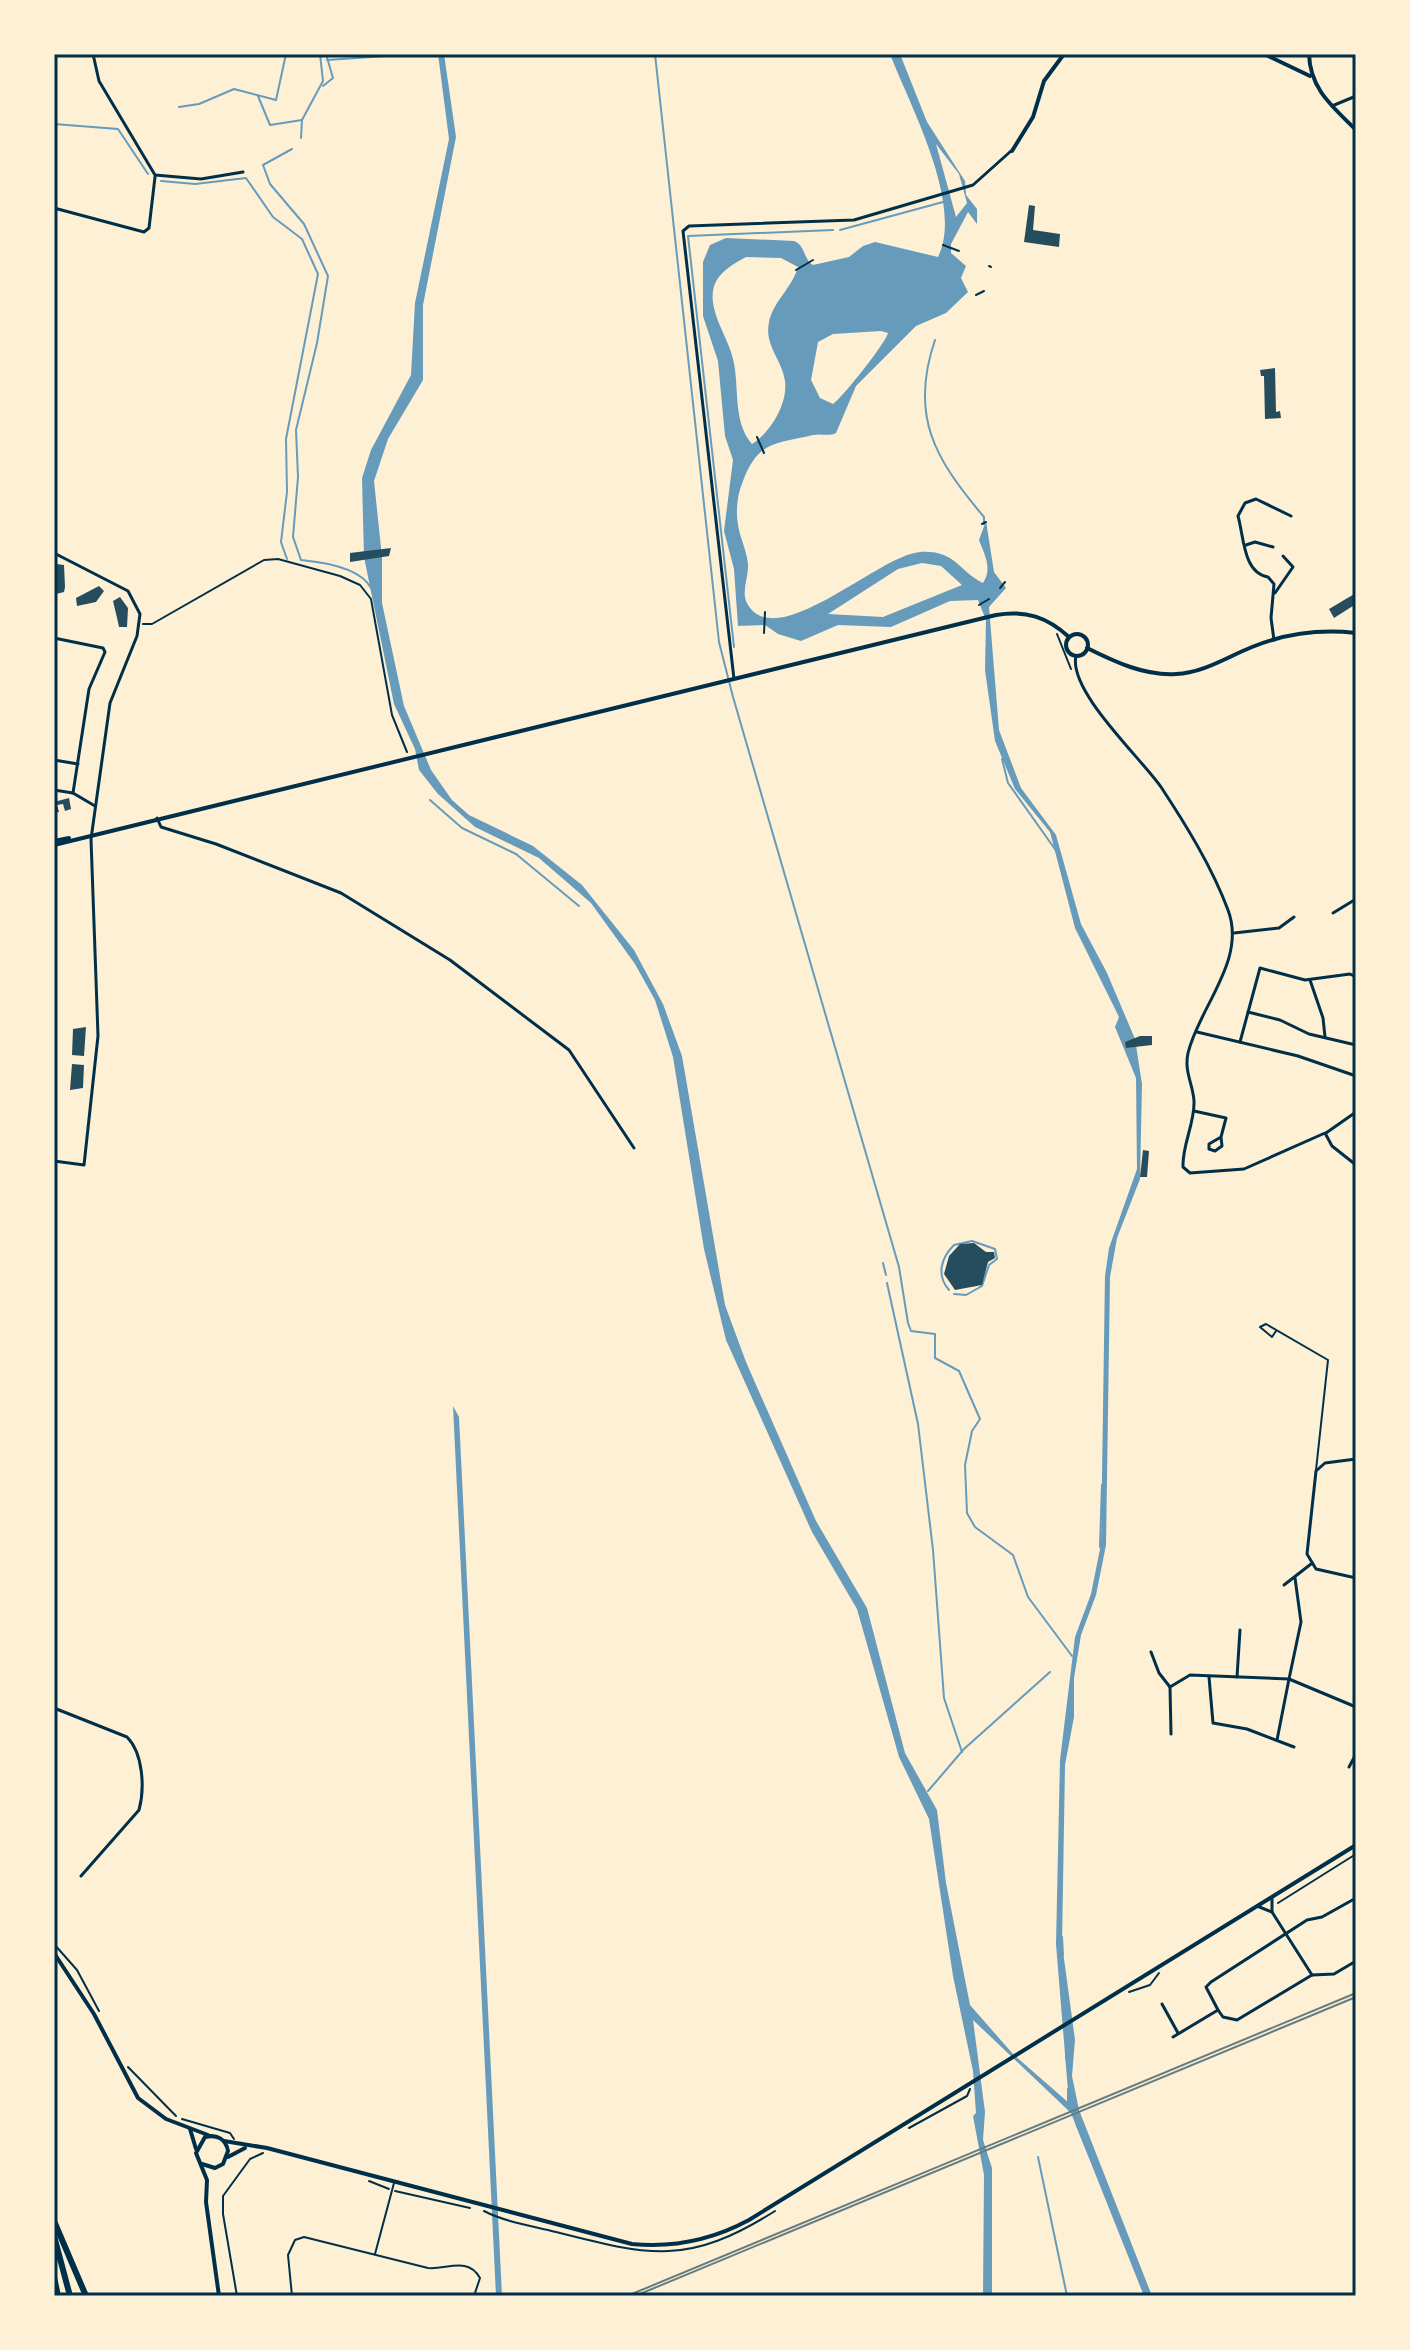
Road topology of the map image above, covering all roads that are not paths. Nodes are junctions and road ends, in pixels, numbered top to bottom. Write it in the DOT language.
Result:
graph roads {
  1 [pos="93,54"];
  2 [pos="1064,54"];
  3 [pos="1264,54"];
  4 [pos="1309,54"];
  5 [pos="1310,76"];
  6 [pos="1356,96"];
  7 [pos="1332,106"];
  8 [pos="1356,130"];
  9 [pos="1012,151"];
  10 [pos="243,172"];
  11 [pos="155,175"];
  12 [pos="54,208"];
  13 [pos="1291,516"];
  14 [pos="1246,545"];
  15 [pos="1273,547"];
  16 [pos="54,553"];
  17 [pos="1283,556"];
  18 [pos="1272,596"];
  19 [pos="1356,633"];
  20 [pos="1069,637"];
  21 [pos="54,638"];
  22 [pos="1274,640"];
  23 [pos="1087,648"];
  24 [pos="1076,656"];
  25 [pos="734,679"];
  26 [pos="54,760"];
  27 [pos="78,764"];
  28 [pos="54,790"];
  29 [pos="73,793"];
  30 [pos="95,806"];
  31 [pos="157,818"];
  32 [pos="92,833"];
  33 [pos="54,843"];
  34 [pos="1356,899"];
  35 [pos="1333,913"];
  36 [pos="1294,917"];
  37 [pos="1233,933"];
  38 [pos="1356,977"];
  39 [pos="1310,980"];
  40 [pos="1248,1012"];
  41 [pos="1197,1032"];
  42 [pos="1325,1037"];
  43 [pos="1240,1042"];
  44 [pos="1356,1045"];
  45 [pos="1356,1076"];
  46 [pos="1194,1111"];
  47 [pos="1356,1112"];
  48 [pos="1325,1133"];
  49 [pos="1221,1137"];
  50 [pos="634,1148"];
  51 [pos="54,1161"];
  52 [pos="1356,1165"];
  53 [pos="1276,1331"];
  54 [pos="1356,1459"];
  55 [pos="1316,1471"];
  56 [pos="1311,1564"];
  57 [pos="1295,1578"];
  58 [pos="1356,1578"];
  59 [pos="1284,1585"];
  60 [pos="1240,1630"];
  61 [pos="1151,1652"];
  62 [pos="1209,1677"];
  63 [pos="1237,1677"];
  64 [pos="1289,1679"];
  65 [pos="1170,1687"];
  66 [pos="1356,1707"];
  67 [pos="54,1708"];
  68 [pos="1171,1734"];
  69 [pos="1277,1740"];
  70 [pos="1294,1747"];
  71 [pos="1356,1754"];
  72 [pos="1349,1767"];
  73 [pos="1356,1845"];
  74 [pos="81,1876"];
  75 [pos="1272,1897"];
  76 [pos="1356,1898"];
  77 [pos="1257,1906"];
  78 [pos="1273,1909"];
  79 [pos="1286,1933"];
  80 [pos="54,1953"];
  81 [pos="1356,1961"];
  82 [pos="1312,1975"];
  83 [pos="1162,2004"];
  84 [pos="1218,2010"];
  85 [pos="1178,2033"];
  86 [pos="1173,2037"];
  87 [pos="189,2127"];
  88 [pos="210,2136"];
  89 [pos="224,2141"];
  90 [pos="236,2148"];
  91 [pos="196,2149"];
  92 [pos="225,2161"];
  93 [pos="202,2164"];
  94 [pos="219,2167"];
  95 [pos="207,2180"];
  96 [pos="395,2182"];
  97 [pos="54,2221"];
  98 [pos="54,2236"];
  99 [pos="375,2254"];
  100 [pos="54,2277"];
  101 [pos="58,2296"];
  102 [pos="70,2296"];
  103 [pos="86,2296"];
  104 [pos="219,2296"];
  105 [pos="292,2296"];
  106 [pos="474,2296"];
  1 -- 11 [label="street"];
  2 -- 9 [label="main road"];
  3 -- 5 [label="main road"];
  4 -- 5 [label="main road"];
  5 -- 7 [label="main road"];
  6 -- 7 [label="street"];
  7 -- 8 [label="main road"];
  9 -- 25 [label="street"];
  10 -- 11 [label="street"];
  11 -- 12 [label="street"];
  13 -- 14 [label="street"];
  14 -- 15 [label="street"];
  14 -- 18 [label="street"];
  16 -- 30 [label="street"];
  17 -- 18 [label="street"];
  18 -- 22 [label="street"];
  19 -- 22 [label="main road"];
  20 -- 23 [label="main road"];
  20 -- 24 [label="main road"];
  20 -- 25 [label="main road"];
  21 -- 27 [label="street"];
  22 -- 23 [label="main road"];
  23 -- 24 [label="main road"];
  24 -- 37 [label="street"];
  25 -- 31 [label="main road"];
  26 -- 27 [label="street"];
  27 -- 29 [label="street"];
  28 -- 29 [label="street"];
  29 -- 30 [label="street"];
  30 -- 32 [label="street"];
  31 -- 32 [label="main road"];
  31 -- 50 [label="street"];
  32 -- 33 [label="main road"];
  32 -- 51 [label="street"];
  34 -- 35 [label="street"];
  36 -- 37 [label="street"];
  37 -- 41 [label="street"];
  38 -- 39 [label="street"];
  39 -- 40 [label="street"];
  39 -- 42 [label="street"];
  40 -- 42 [label="street"];
  40 -- 43 [label="street"];
  41 -- 43 [label="street"];
  41 -- 46 [label="street"];
  42 -- 44 [label="street"];
  43 -- 45 [label="street"];
  46 -- 48 [label="street"];
  46 -- 49 [label="street"];
  47 -- 48 [label="street"];
  48 -- 52 [label="street"];
  53 -- 55 [label="lane"];
  54 -- 55 [label="street"];
  55 -- 56 [label="street"];
  56 -- 57 [label="street"];
  56 -- 58 [label="street"];
  57 -- 59 [label="street"];
  57 -- 64 [label="street"];
  60 -- 63 [label="street"];
  61 -- 65 [label="street"];
  62 -- 63 [label="street"];
  62 -- 65 [label="street"];
  62 -- 69 [label="street"];
  63 -- 64 [label="street"];
  64 -- 66 [label="street"];
  64 -- 69 [label="street"];
  65 -- 68 [label="street"];
  67 -- 74 [label="street"];
  69 -- 70 [label="street"];
  71 -- 72 [label="street"];
  73 -- 75 [label="main road"];
  75 -- 77 [label="main road"];
  75 -- 78 [label="street"];
  76 -- 79 [label="street"];
  77 -- 78 [label="street"];
  77 -- 96 [label="main road"];
  78 -- 79 [label="street"];
  79 -- 82 [label="street"];
  79 -- 84 [label="street"];
  80 -- 87 [label="main road"];
  81 -- 82 [label="street"];
  82 -- 84 [label="street"];
  83 -- 85 [label="street"];
  84 -- 85 [label="street"];
  85 -- 86 [label="street"];
  87 -- 88 [label="main road"];
  87 -- 91 [label="main road"];
  88 -- 89 [label="main road"];
  88 -- 91 [label="main road"];
  89 -- 90 [label="main road"];
  89 -- 92 [label="main road"];
  90 -- 92 [label="main road"];
  90 -- 96 [label="main road"];
  91 -- 93 [label="main road"];
  92 -- 94 [label="main road"];
  93 -- 94 [label="main road"];
  93 -- 95 [label="main road"];
  94 -- 95 [label="main road"];
  95 -- 104 [label="main road"];
  96 -- 99 [label="lane"];
  97 -- 103 [label="highway"];
  98 -- 102 [label="highway"];
  99 -- 105 [label="lane"];
  99 -- 106 [label="lane"];
  100 -- 101 [label="highway"];
}
